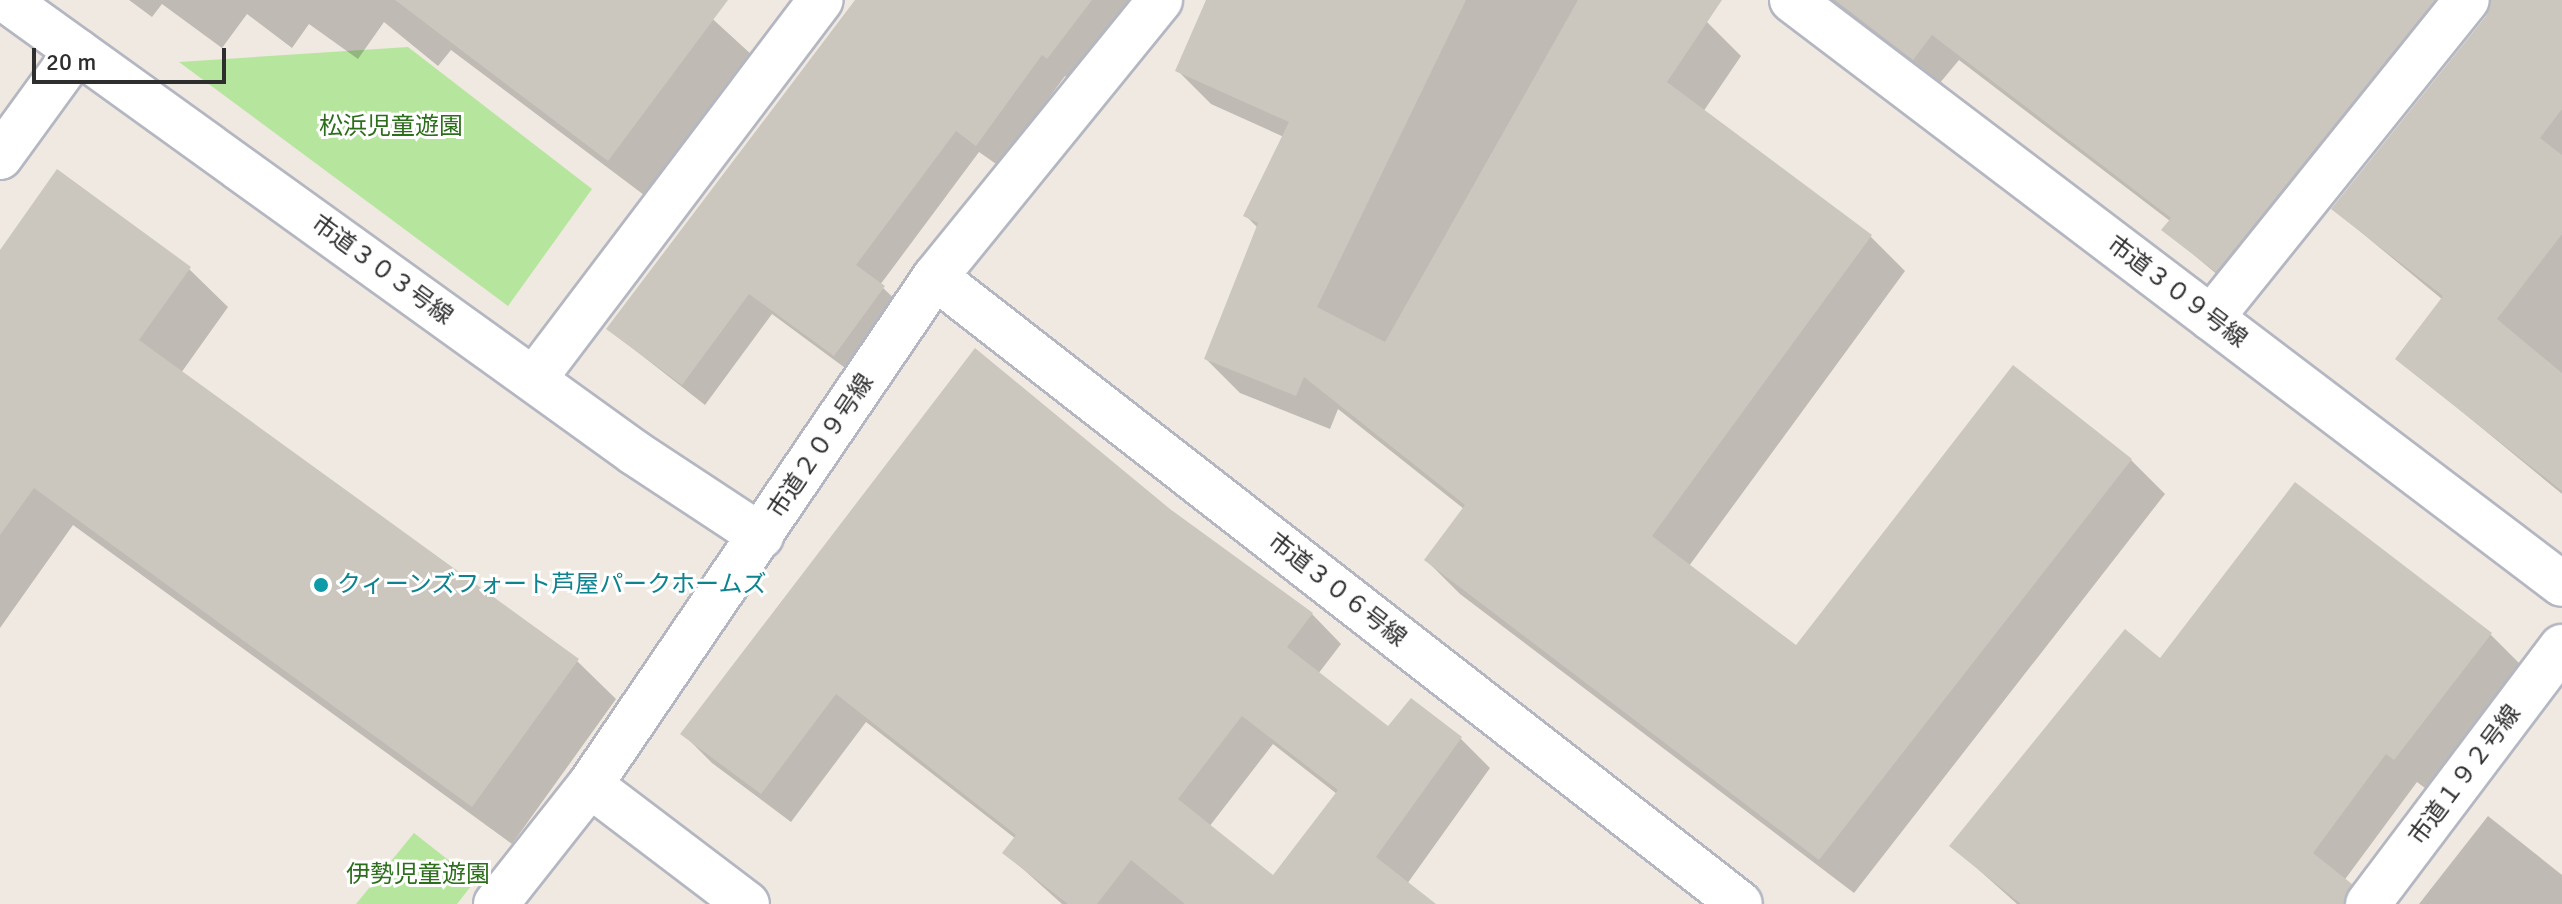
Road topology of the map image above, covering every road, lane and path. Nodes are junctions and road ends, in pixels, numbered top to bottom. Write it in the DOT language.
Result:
graph roads {
  1 [pos="6,0"];
  2 [pos="821,0"];
  3 [pos="1160,0"];
  4 [pos="1792,0"];
  5 [pos="2467,0"];
  6 [pos="77,51"];
  7 [pos="0,157"];
  8 [pos="935,277"];
  9 [pos="2211,318"];
  10 [pos="534,379"];
  11 [pos="761,536"];
  12 [pos="2562,584"];
  13 [pos="2562,647"];
  14 [pos="590,785"];
  15 [pos="496,904"];
  16 [pos="747,904"];
  17 [pos="1740,904"];
  18 [pos="2368,904"];
  1 -- 6 [label="street, 市道３０３号線"];
  2 -- 10 [label="street"];
  3 -- 8 [label="street, 市道２０９号線"];
  4 -- 9 [label="street, 市道３０９号線"];
  5 -- 9 [label="street"];
  6 -- 7 [label="street"];
  6 -- 10 [label="street, 市道３０３号線"];
  8 -- 11 [label="street, 市道２０９号線"];
  8 -- 17 [label="street, 市道３０６号線"];
  9 -- 12 [label="street, 市道３０９号線"];
  10 -- 11 [label="street, 市道３０３号線"];
  11 -- 14 [label="street, 市道２０９号線"];
  13 -- 18 [label="street, 市道１９２号線"];
  14 -- 15 [label="street, 市道２０９号線"];
  14 -- 16 [label="street"];
}
